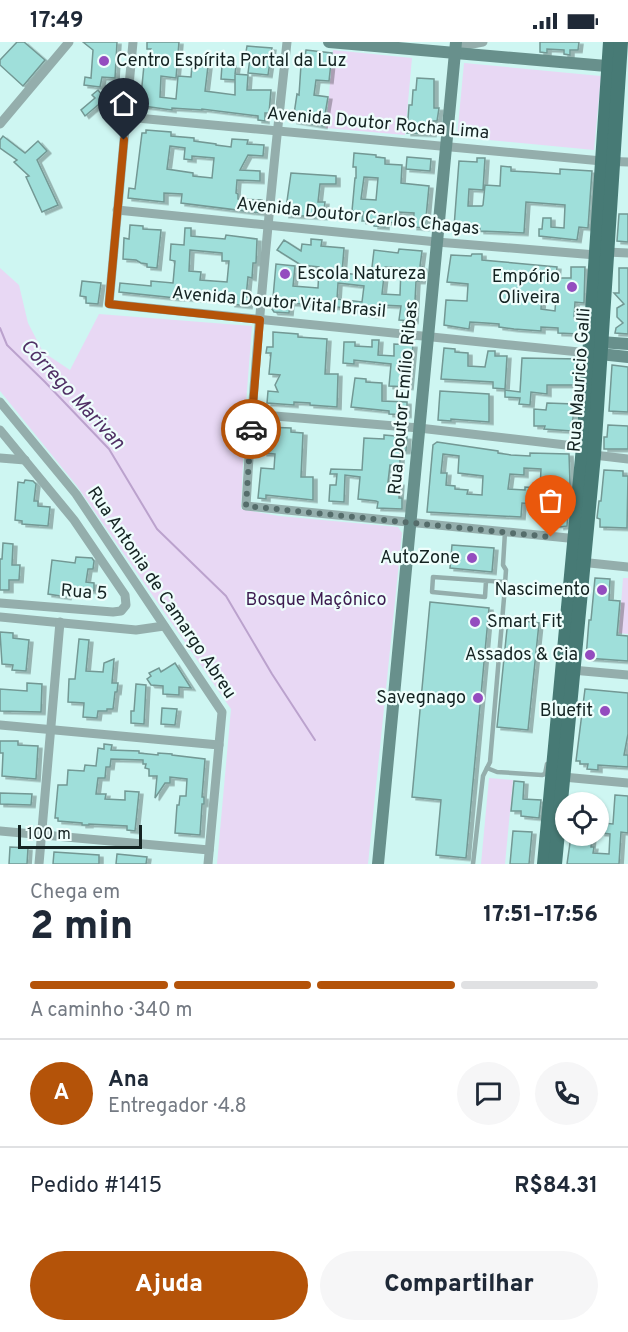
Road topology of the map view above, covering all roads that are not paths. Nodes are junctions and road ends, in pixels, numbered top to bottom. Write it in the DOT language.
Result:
graph roads {
  1 [pos="69,42"];
  2 [pos="133,42"];
  3 [pos="287,42"];
  4 [pos="329,42"];
  5 [pos="483,42"];
  6 [pos="610,42"];
  7 [pos="621,42"];
  8 [pos="456,48"];
  9 [pos="619,68"];
  10 [pos="126,117"];
  11 [pos="0,124"];
  12 [pos="278,131"];
  13 [pos="445,147"];
  14 [pos="608,161"];
  15 [pos="628,162"];
  16 [pos="117,210"];
  17 [pos="269,225"];
  18 [pos="437,242"];
  19 [pos="628,253"];
  20 [pos="601,254"];
  21 [pos="260,320"];
  22 [pos="429,335"];
  23 [pos="628,345"];
  24 [pos="597,349"];
  25 [pos="628,357"];
  26 [pos="0,402"];
  27 [pos="251,414"];
  28 [pos="419,428"];
  29 [pos="2,432"];
  30 [pos="588,451"];
  31 [pos="0,456"];
  32 [pos="628,459"];
  33 [pos="25,460"];
  34 [pos="411,521"];
  35 [pos="505,532"];
  36 [pos="580,539"];
  37 [pos="578,562"];
  38 [pos="628,567"];
  39 [pos="486,581"];
  40 [pos="505,582"];
  41 [pos="0,603"];
  42 [pos="0,617"];
  43 [pos="60,622"];
  44 [pos="164,626"];
  45 [pos="572,670"];
  46 [pos="628,675"];
  47 [pos="0,724"];
  48 [pos="557,727"];
  49 [pos="51,729"];
  50 [pos="549,741"];
  51 [pos="219,745"];
  52 [pos="547,760"];
  53 [pos="487,768"];
  54 [pos="563,777"];
  55 [pos="628,783"];
  56 [pos="0,831"];
  57 [pos="42,834"];
  58 [pos="209,850"];
  59 [pos="39,864"];
  60 [pos="208,864"];
  61 [pos="381,864"];
  62 [pos="473,864"];
  63 [pos="544,864"];
  64 [pos="555,864"];
  1 -- 11 [label="street"];
  2 -- 10 [label="street"];
  3 -- 12 [label="street"];
  4 -- 8 [label="street"];
  5 -- 8 [label="street"];
  6 -- 9 [label="main road, Rua Mauricio Galli"];
  7 -- 9 [label="main road, Rua Mauricio Galli"];
  8 -- 9 [label="street"];
  8 -- 13 [label="street, Rua Doutor Emílio Ribas"];
  9 -- 14 [label="main road, Rua Mauricio Galli"];
  10 -- 12 [label="street, Avenida Doutor Rocha Lima"];
  10 -- 16 [label="street"];
  12 -- 13 [label="street, Avenida Doutor Rocha Lima"];
  12 -- 17 [label="street"];
  13 -- 14 [label="street, Avenida Doutor Rocha Lima"];
  13 -- 18 [label="street, Rua Doutor Emílio Ribas"];
  14 -- 15 [label="street, Avenida Doutor Rocha Lima"];
  14 -- 20 [label="main road, Rua Mauricio Galli"];
  16 -- 17 [label="street, Avenida Doutor Carlos Chagas"];
  16 -- 21 [label="street, Avenida Doutor Vital Brasil"];
  17 -- 18 [label="street, Avenida Doutor Carlos Chagas"];
  17 -- 21 [label="street"];
  18 -- 20 [label="street, Avenida Doutor Carlos Chagas"];
  18 -- 22 [label="street, Rua Doutor Emílio Ribas"];
  19 -- 20 [label="street, Avenida Doutor Carlos Chagas"];
  20 -- 24 [label="main road, Rua Mauricio Galli"];
  21 -- 22 [label="street, Avenida Doutor Vital Brasil"];
  21 -- 27 [label="street"];
  22 -- 24 [label="street, Avenida Doutor Vital Brasil"];
  22 -- 28 [label="street, Rua Doutor Emílio Ribas"];
  23 -- 24 [label="street, Avenida Doutor Vital Brasil"];
  24 -- 25 [label="street, Avenida Doutor Vital Brasil"];
  24 -- 30 [label="main road, Rua Mauricio Galli"];
  26 -- 44 [label="street, Rua Antonia de Camargo Abreu"];
  27 -- 28 [label="street"];
  27 -- 34 [label="street"];
  28 -- 30 [label="street"];
  28 -- 34 [label="street, Rua Doutor Emílio Ribas"];
  29 -- 31 [label="street"];
  29 -- 33 [label="street, Rua 5"];
  30 -- 32 [label="street"];
  30 -- 36 [label="main road, Rua Mauricio Galli"];
  31 -- 33 [label="street"];
  33 -- 41 [label="street, Rua 5"];
  34 -- 35 [label="street"];
  34 -- 61 [label="street, Rua Doutor Emílio Ribas"];
  35 -- 36 [label="street"];
  35 -- 40 [label="lane"];
  36 -- 37 [label="main road, Rua Mauricio Galli"];
  37 -- 38 [label="street"];
  37 -- 45 [label="main road, Rua Mauricio Galli"];
  37 -- 48 [label="main road, Rua Mauricio Galli"];
  39 -- 39 [label="lane"];
  39 -- 40 [label="lane"];
  40 -- 53 [label="lane"];
  42 -- 43 [label="street"];
  43 -- 44 [label="street"];
  43 -- 49 [label="street"];
  44 -- 51 [label="street, Rua Antonia de Camargo Abreu"];
  45 -- 46 [label="street"];
  45 -- 54 [label="main road, Rua Mauricio Galli"];
  47 -- 49 [label="street"];
  48 -- 50 [label="lane"];
  48 -- 63 [label="main road, Rua Mauricio Galli"];
  49 -- 51 [label="street"];
  49 -- 57 [label="street"];
  51 -- 58 [label="street, Rua Antonia de Camargo Abreu"];
  52 -- 53 [label="lane"];
  53 -- 62 [label="lane"];
  54 -- 55 [label="street"];
  54 -- 64 [label="main road, Rua Mauricio Galli"];
  56 -- 57 [label="street"];
  57 -- 58 [label="street"];
  57 -- 59 [label="street"];
  58 -- 60 [label="street, Rua Antonia de Camargo Abreu"];
}
